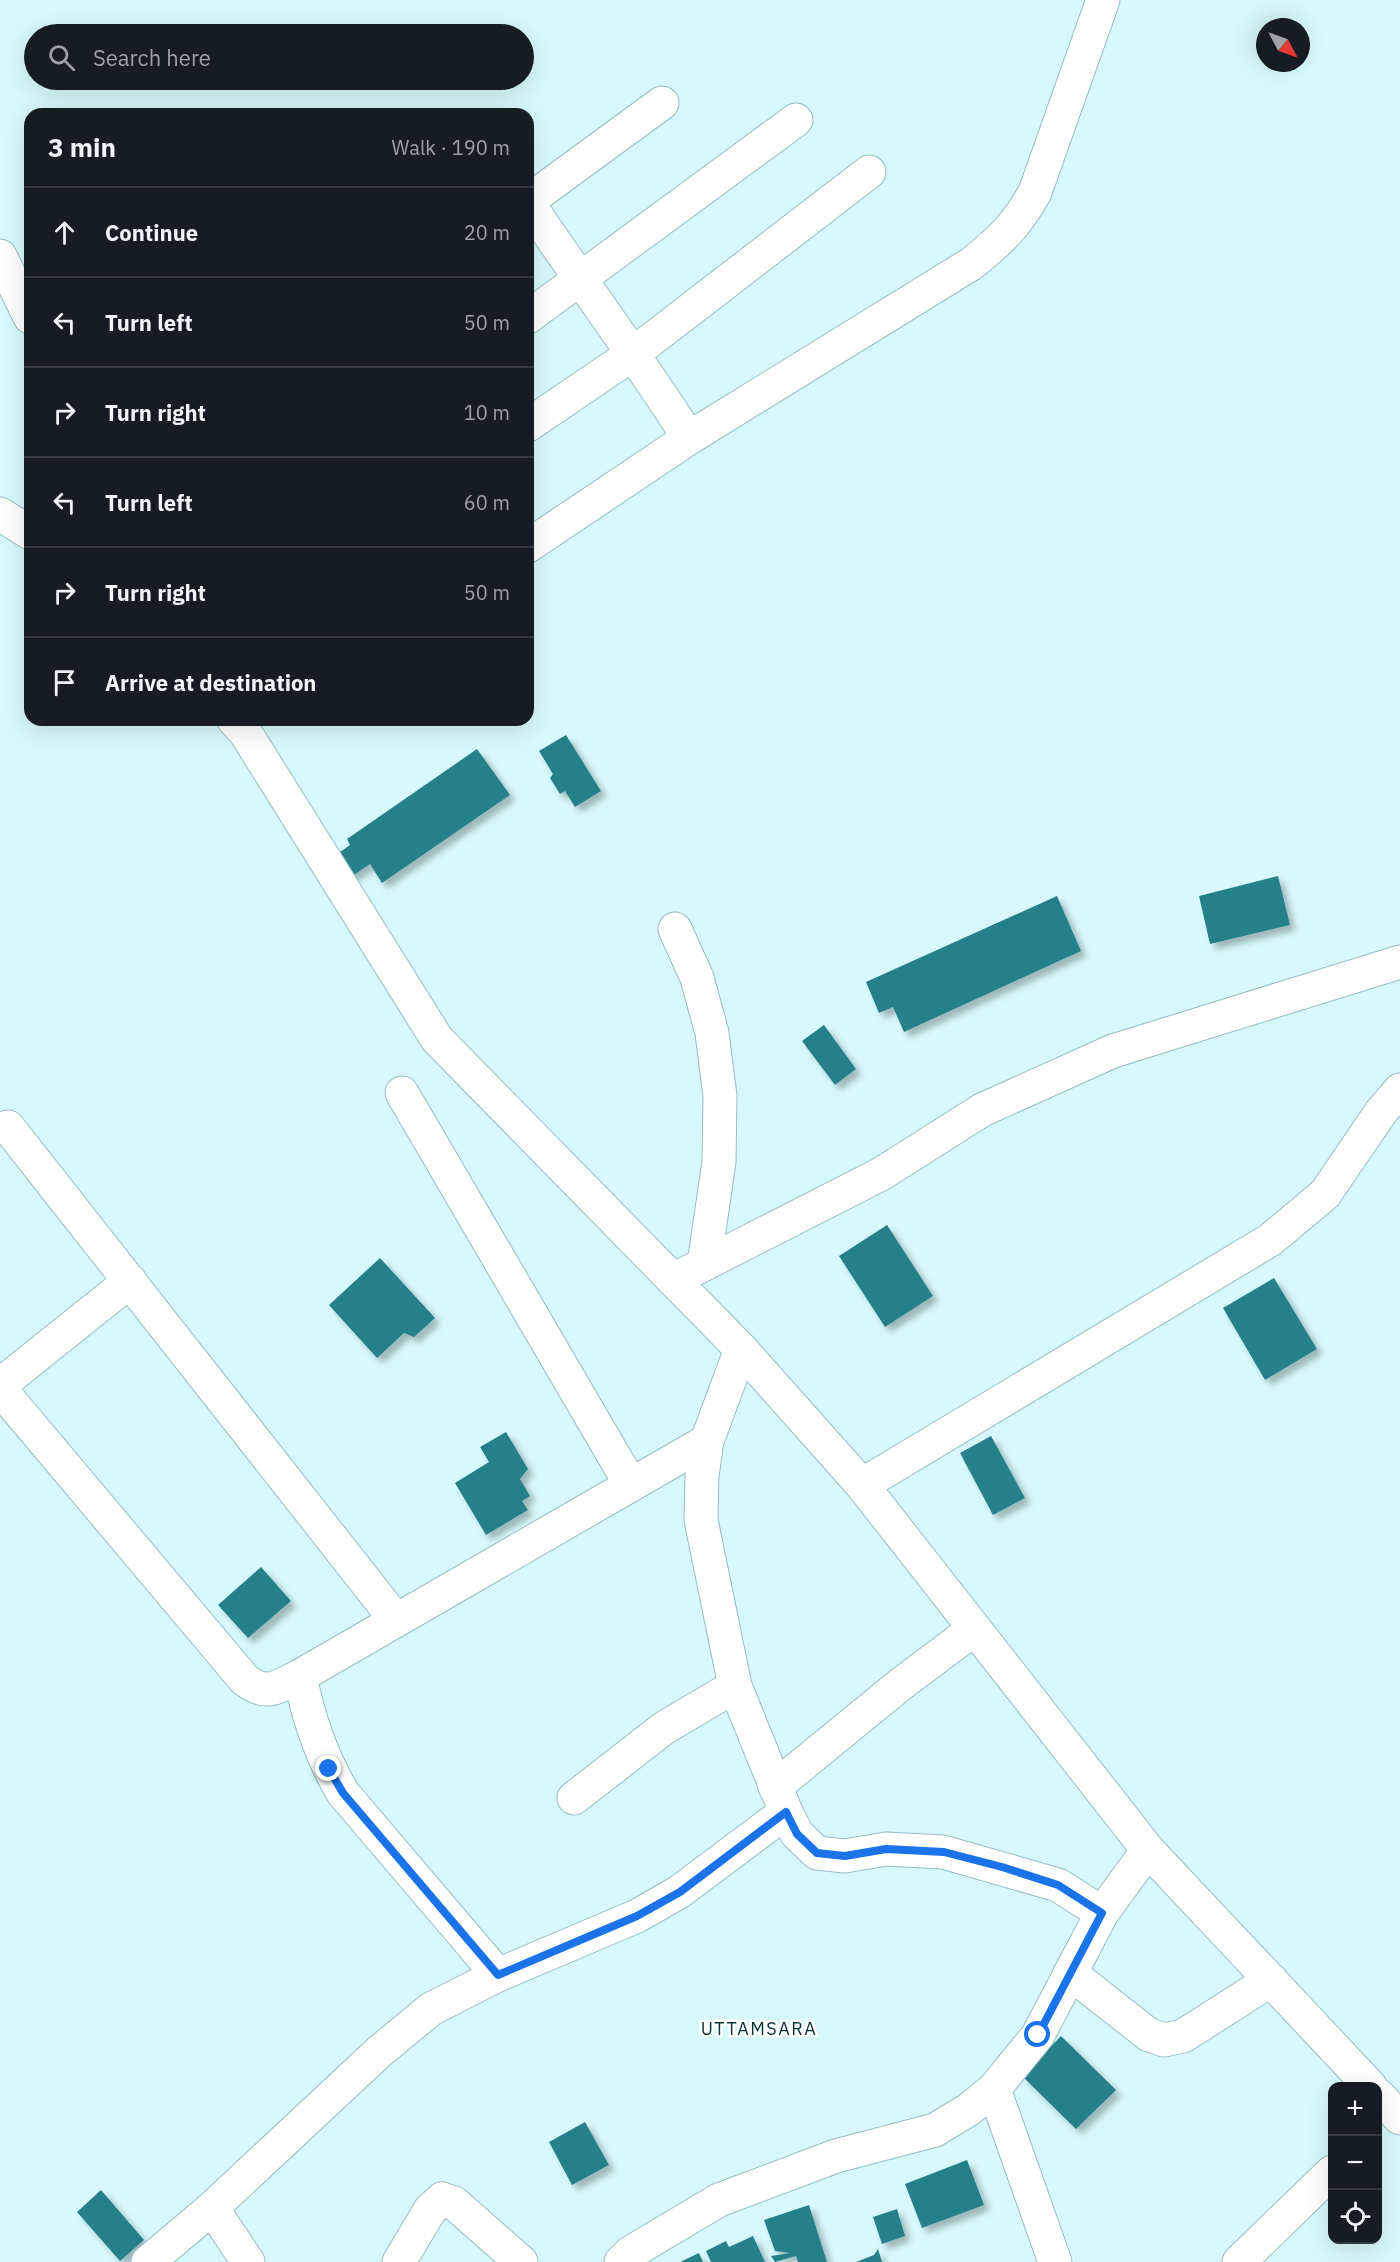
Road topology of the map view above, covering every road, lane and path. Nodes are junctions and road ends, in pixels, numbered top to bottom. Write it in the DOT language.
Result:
graph roads {
  1 [pos="1103,0"];
  2 [pos="662,103"];
  3 [pos="796,120"];
  4 [pos="869,172"];
  5 [pos="534,198"];
  6 [pos="534,211"];
  7 [pos="0,256"];
  8 [pos="580,281"];
  9 [pos="24,305"];
  10 [pos="534,313"];
  11 [pos="634,353"];
  12 [pos="534,421"];
  13 [pos="689,438"];
  14 [pos="0,514"];
  15 [pos="24,528"];
  16 [pos="534,542"];
  17 [pos="249,726"];
  18 [pos="675,929"];
  19 [pos="1400,962"];
  20 [pos="1400,1090"];
  21 [pos="402,1093"];
  22 [pos="9,1127"];
  23 [pos="704,1264"];
  24 [pos="673,1280"];
  25 [pos="130,1281"];
  26 [pos="741,1349"];
  27 [pos="0,1387"];
  28 [pos="707,1441"];
  29 [pos="631,1485"];
  30 [pos="862,1485"];
  31 [pos="396,1620"];
  32 [pos="973,1630"];
  33 [pos="300,1676"];
  34 [pos="735,1686"];
  35 [pos="574,1798"];
  36 [pos="780,1799"];
  37 [pos="1148,1850"];
  38 [pos="1102,1913"];
  39 [pos="1070,1973"];
  40 [pos="498,1975"];
  41 [pos="1271,1980"];
  42 [pos="1366,2082"];
  43 [pos="994,2089"];
  44 [pos="1328,2176"];
  45 [pos="212,2208"];
  46 [pos="148,2262"];
  47 [pos="248,2262"];
  48 [pos="399,2262"];
  49 [pos="521,2262"];
  50 [pos="621,2262"];
  51 [pos="1055,2262"];
  52 [pos="1239,2262"];
  1 -- 13 [label="street"];
  2 -- 5 [label="street"];
  3 -- 8 [label="street"];
  4 -- 11 [label="street"];
  6 -- 8 [label="street"];
  7 -- 9 [label="street"];
  8 -- 10 [label="street"];
  8 -- 11 [label="street"];
  11 -- 12 [label="street"];
  11 -- 13 [label="street"];
  13 -- 16 [label="street"];
  14 -- 15 [label="street"];
  17 -- 24 [label="street"];
  18 -- 23 [label="street"];
  19 -- 23 [label="street"];
  20 -- 30 [label="street"];
  21 -- 29 [label="street"];
  22 -- 25 [label="street"];
  23 -- 24 [label="street"];
  24 -- 26 [label="street"];
  25 -- 27 [label="street"];
  25 -- 31 [label="street"];
  26 -- 28 [label="street"];
  26 -- 30 [label="street"];
  27 -- 33 [label="street"];
  28 -- 29 [label="street"];
  28 -- 34 [label="street"];
  29 -- 31 [label="street"];
  30 -- 32 [label="street"];
  31 -- 33 [label="street"];
  32 -- 36 [label="street"];
  32 -- 37 [label="street"];
  33 -- 40 [label="street"];
  34 -- 35 [label="street"];
  34 -- 36 [label="street"];
  36 -- 38 [label="street"];
  36 -- 40 [label="street"];
  37 -- 38 [label="street"];
  37 -- 41 [label="street"];
  38 -- 39 [label="street"];
  39 -- 41 [label="street"];
  39 -- 43 [label="street"];
  40 -- 45 [label="street"];
  41 -- 42 [label="street"];
  43 -- 50 [label="street"];
  43 -- 51 [label="street"];
  44 -- 52 [label="street"];
  45 -- 46 [label="street"];
  45 -- 47 [label="street"];
  48 -- 49 [label="street"];
}
